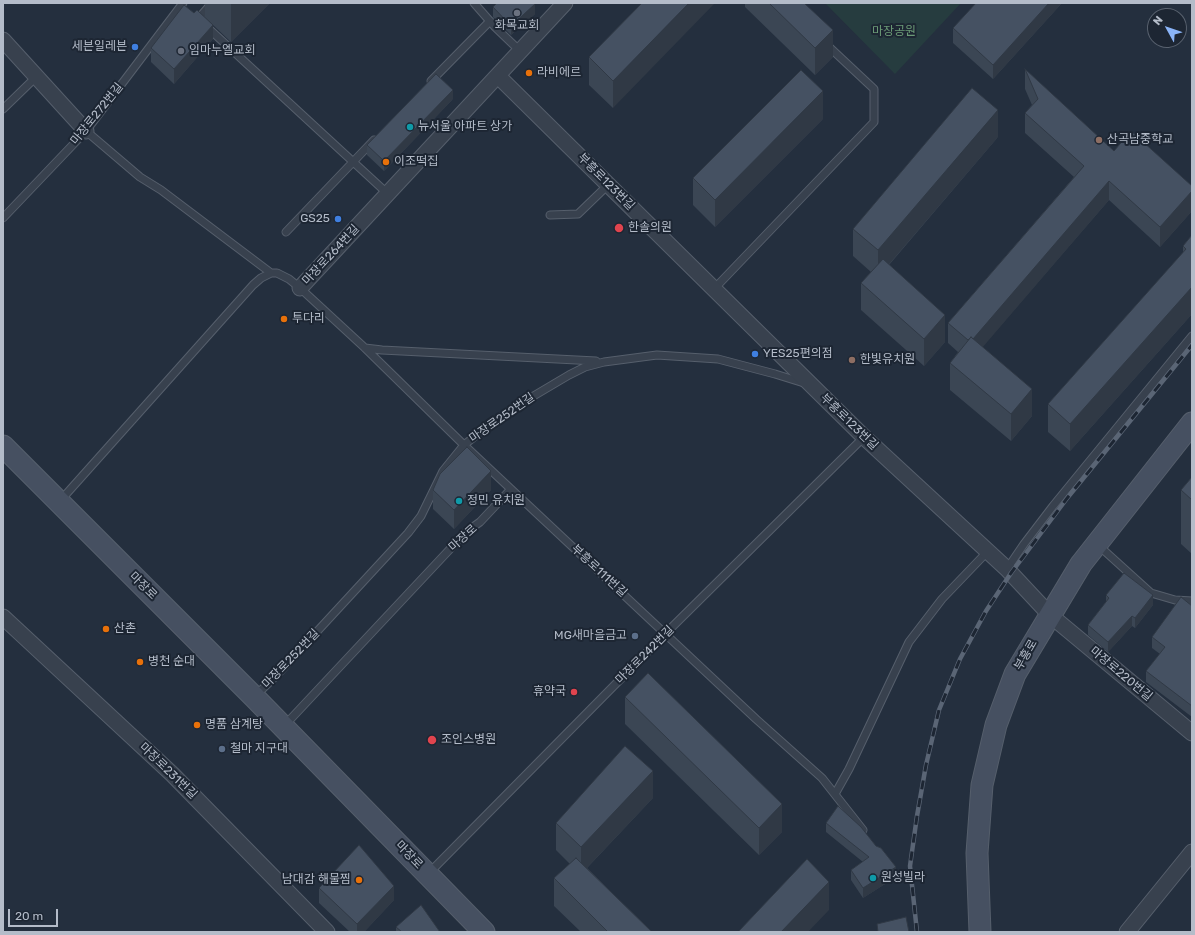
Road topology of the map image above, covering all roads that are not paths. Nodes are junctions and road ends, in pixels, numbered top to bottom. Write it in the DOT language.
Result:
graph roads {
  1 [pos="212,3"];
  2 [pos="474,3"];
  3 [pos="565,3"];
  4 [pos="189,10"];
  5 [pos="490,21"];
  6 [pos="3,40"];
  7 [pos="822,41"];
  8 [pos="520,52"];
  9 [pos="498,76"];
  10 [pos="36,77"];
  11 [pos="424,88"];
  12 [pos="3,109"];
  13 [pos="86,131"];
  14 [pos="380,134"];
  15 [pos="353,162"];
  16 [pos="608,184"];
  17 [pos="388,194"];
  18 [pos="550,215"];
  19 [pos="3,218"];
  20 [pos="286,232"];
  21 [pos="271,272"];
  22 [pos="300,288"];
  23 [pos="714,289"];
  24 [pos="1192,336"];
  25 [pos="365,348"];
  26 [pos="604,362"];
  27 [pos="812,386"];
  28 [pos="1192,423"];
  29 [pos="864,437"];
  30 [pos="464,445"];
  31 [pos="3,446"];
  32 [pos="512,489"];
  33 [pos="59,502"];
  34 [pos="1097,544"];
  35 [pos="988,552"];
  36 [pos="1007,569"];
  37 [pos="1192,601"];
  38 [pos="1050,615"];
  39 [pos="3,616"];
  40 [pos="666,633"];
  41 [pos="254,697"];
  42 [pos="283,726"];
  43 [pos="1192,733"];
  44 [pos="835,794"];
  45 [pos="866,835"];
  46 [pos="1192,852"];
  47 [pos="428,875"];
  48 [pos="327,932"];
  49 [pos="484,932"];
  50 [pos="980,932"];
  51 [pos="1127,932"];
  1 -- 4 [label="lane, 마장로272번길"];
  2 -- 5 [label="lane"];
  3 -- 8 [label="street, 마장로264번길"];
  4 -- 13 [label="lane, 마장로272번길"];
  4 -- 15 [label="lane"];
  5 -- 8 [label="lane"];
  5 -- 11 [label="lane"];
  6 -- 10 [label="street"];
  7 -- 23 [label="lane"];
  8 -- 9 [label="street, 마장로264번길"];
  9 -- 16 [label="street, 부흥로123번길"];
  9 -- 17 [label="street, 마장로264번길"];
  10 -- 12 [label="lane"];
  10 -- 13 [label="street"];
  13 -- 19 [label="lane, 마장로272번길"];
  13 -- 21 [label="lane, 마장로264번길"];
  14 -- 15 [label="lane"];
  15 -- 17 [label="lane"];
  15 -- 20 [label="lane"];
  16 -- 18 [label="lane"];
  16 -- 23 [label="street, 부흥로123번길"];
  17 -- 22 [label="street, 마장로264번길"];
  21 -- 22 [label="lane, 마장로264번길"];
  21 -- 33 [label="lane"];
  22 -- 25 [label="lane, 부흥로111번길"];
  23 -- 27 [label="street, 부흥로123번길"];
  24 -- 36 [label="lane"];
  25 -- 26 [label="lane"];
  25 -- 30 [label="lane, 부흥로111번길"];
  26 -- 27 [label="lane, 마장로252번길"];
  26 -- 30 [label="lane, 마장로252번길"];
  27 -- 29 [label="street, 부흥로123번길"];
  28 -- 34 [label="main road, 부흥로"];
  29 -- 35 [label="street, 부흥로123번길"];
  29 -- 40 [label="lane, 마장로242번길"];
  30 -- 32 [label="lane, 부흥로111번길"];
  30 -- 41 [label="lane, 마장로252번길"];
  31 -- 33 [label="main road, 마장로"];
  32 -- 40 [label="lane, 부흥로111번길"];
  32 -- 42 [label="lane, 마장로"];
  33 -- 41 [label="main road, 마장로"];
  34 -- 37 [label="lane"];
  34 -- 38 [label="main road, 부흥로"];
  35 -- 36 [label="street, 부흥로123번길"];
  35 -- 44 [label="lane"];
  36 -- 38 [label="street, 부흥로123번길"];
  38 -- 43 [label="street, 마장로220번길"];
  38 -- 50 [label="main road, 부흥로"];
  39 -- 48 [label="street, 마장로231번길"];
  40 -- 44 [label="lane, 부흥로111번길"];
  40 -- 47 [label="lane, 마장로242번길"];
  41 -- 42 [label="main road, 마장로"];
  42 -- 47 [label="main road, 마장로"];
  44 -- 45 [label="lane, 부흥로111번길"];
  46 -- 51 [label="street"];
  47 -- 49 [label="main road, 마장로"];
}
